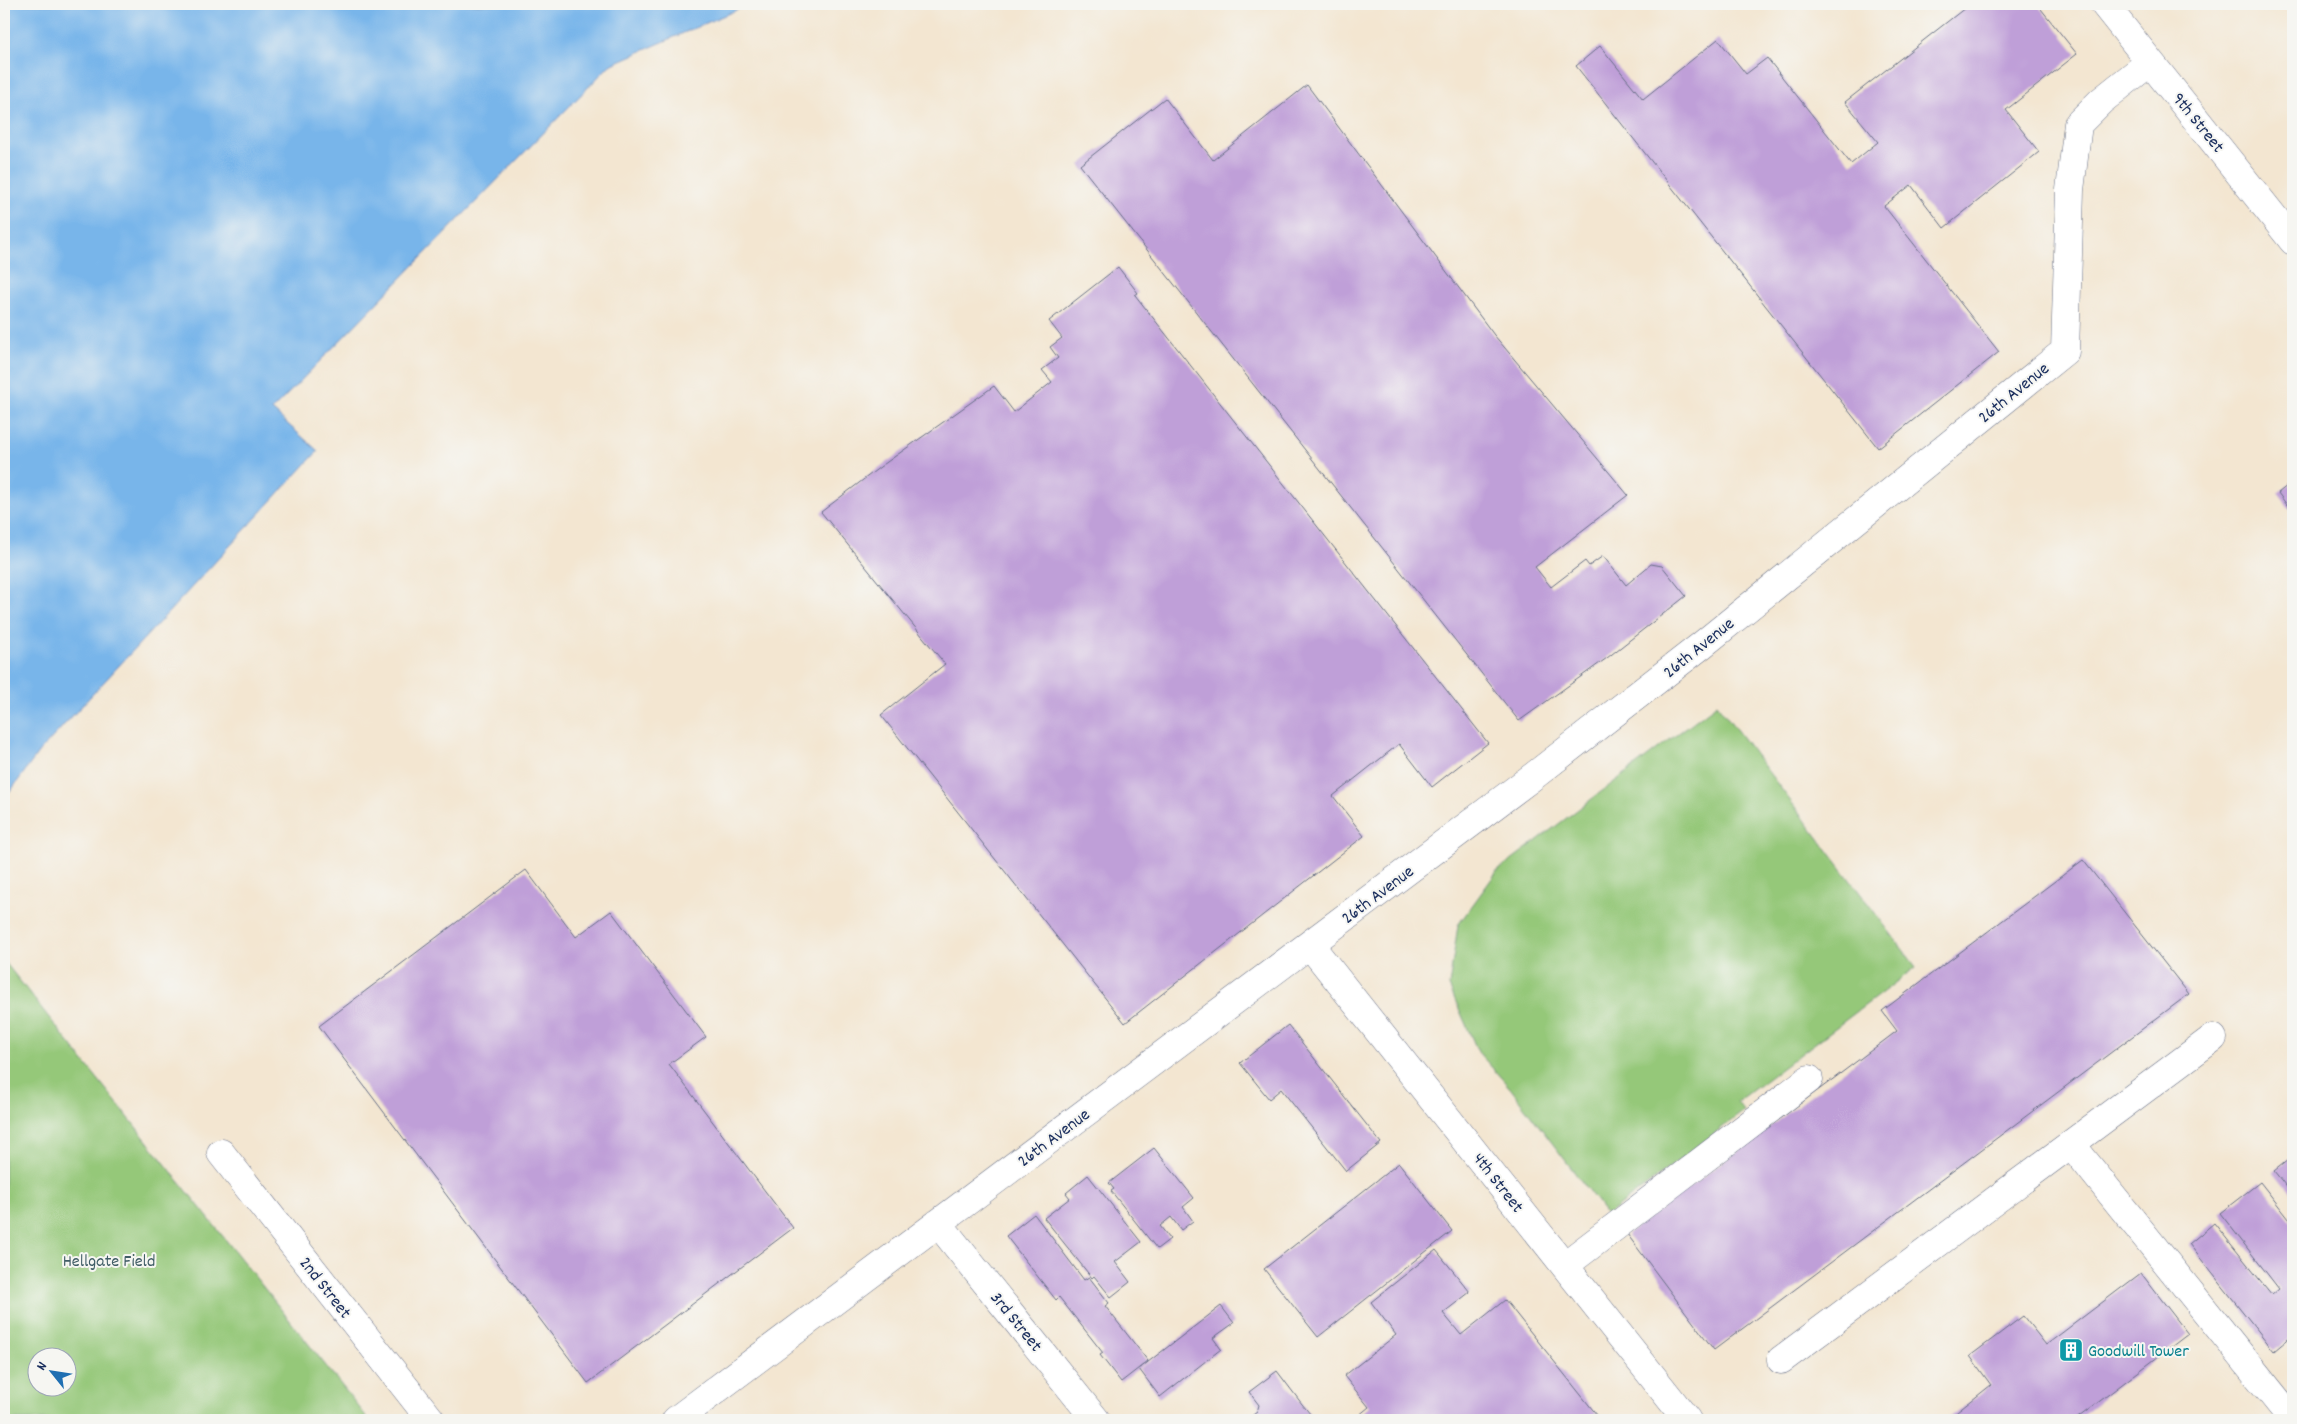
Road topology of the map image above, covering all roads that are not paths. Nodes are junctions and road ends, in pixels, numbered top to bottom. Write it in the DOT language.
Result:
graph roads {
  1 [pos="2104,4"];
  2 [pos="2150,62"];
  3 [pos="2293,242"];
  4 [pos="1310,945"];
  5 [pos="2213,1038"];
  6 [pos="1809,1079"];
  7 [pos="2071,1144"];
  8 [pos="220,1153"];
  9 [pos="938,1223"];
  10 [pos="1565,1265"];
  11 [pos="1781,1360"];
  12 [pos="431,1420"];
  13 [pos="676,1420"];
  14 [pos="1096,1420"];
  15 [pos="1688,1420"];
  16 [pos="2293,1420"];
  1 -- 2 [label="street, 9th Street"];
  2 -- 3 [label="street, 9th Street"];
  2 -- 4 [label="street, 26th Avenue"];
  4 -- 9 [label="street, 26th Avenue"];
  4 -- 10 [label="street, 4th Street"];
  5 -- 7 [label="street"];
  6 -- 10 [label="street"];
  7 -- 11 [label="street"];
  7 -- 16 [label="street"];
  8 -- 12 [label="street, 2nd Street"];
  9 -- 13 [label="street, 26th Avenue"];
  9 -- 14 [label="street, 3rd Street"];
  10 -- 15 [label="street, 4th Street"];
}
